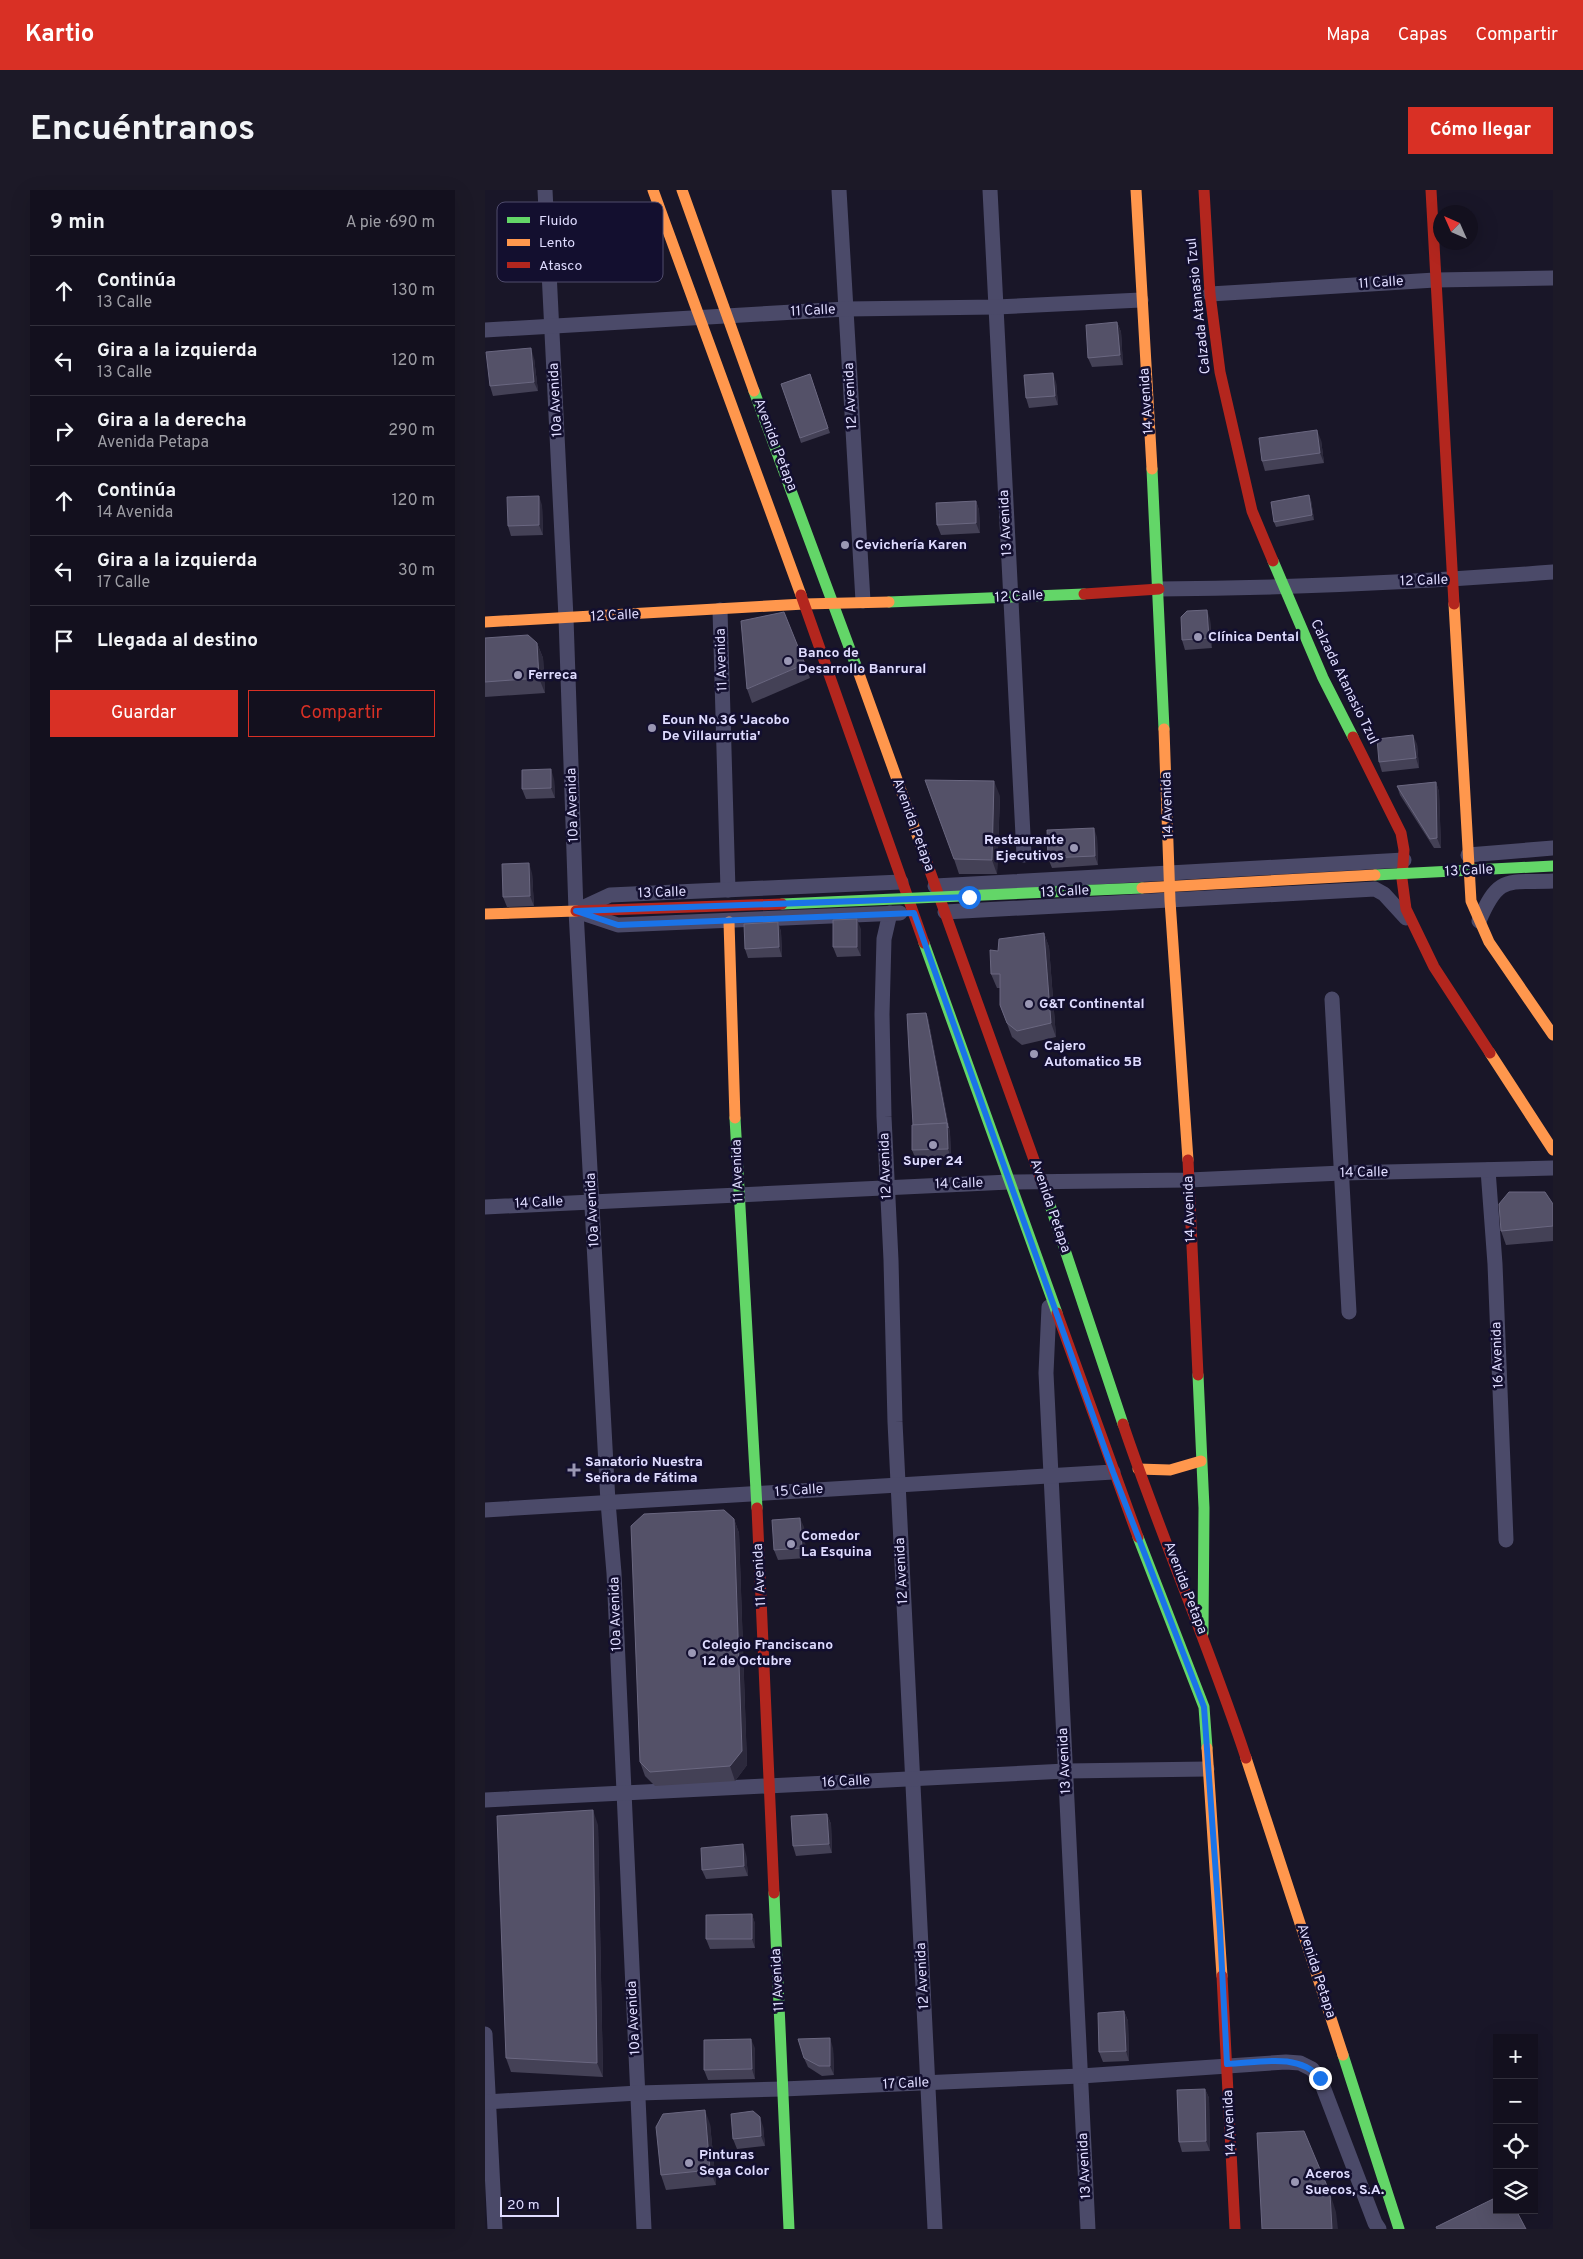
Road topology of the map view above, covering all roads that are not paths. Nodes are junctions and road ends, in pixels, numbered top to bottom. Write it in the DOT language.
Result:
graph roads {
  1 [pos="653,190"];
  2 [pos="682,190"];
  3 [pos="839,190"];
  4 [pos="990,190"];
  5 [pos="1136,190"];
  6 [pos="1204,190"];
  7 [pos="1431,190"];
  8 [pos="657,202"];
  9 [pos="663,218"];
  10 [pos="1553,278"];
  11 [pos="1435,280"];
  12 [pos="550,282"];
  13 [pos="1210,294"];
  14 [pos="1141,300"];
  15 [pos="995,307"];
  16 [pos="846,309"];
  17 [pos="727,315"];
  18 [pos="699,319"];
  19 [pos="552,327"];
  20 [pos="485,330"];
  21 [pos="1553,572"];
  22 [pos="1453,580"];
  23 [pos="1283,587"];
  24 [pos="1159,589"];
  25 [pos="1010,598"];
  26 [pos="863,601"];
  27 [pos="833,602"];
  28 [pos="804,604"];
  29 [pos="720,610"];
  30 [pos="566,618"];
  31 [pos="485,622"];
  32 [pos="1553,848"];
  33 [pos="1024,855"];
  34 [pos="1468,855"];
  35 [pos="1404,860"];
  36 [pos="1553,866"];
  37 [pos="1171,872"];
  38 [pos="1553,881"];
  39 [pos="901,882"];
  40 [pos="935,886"];
  41 [pos="728,890"];
  42 [pos="1170,900"];
  43 [pos="576,911"];
  44 [pos="945,912"];
  45 [pos="890,913"];
  46 [pos="914,913"];
  47 [pos="485,914"];
  48 [pos="1479,921"];
  49 [pos="729,922"];
  50 [pos="1417,930"];
  51 [pos="1332,999"];
  52 [pos="1553,1035"];
  53 [pos="1553,1150"];
  54 [pos="1553,1168"];
  55 [pos="1488,1170"];
  56 [pos="1342,1173"];
  57 [pos="1189,1180"];
  58 [pos="1042,1181"];
  59 [pos="1009,1182"];
  60 [pos="887,1187"];
  61 [pos="738,1196"];
  62 [pos="593,1200"];
  63 [pos="485,1207"];
  64 [pos="1050,1294"];
  65 [pos="1349,1312"];
  66 [pos="1201,1461"];
  67 [pos="1138,1469"];
  68 [pos="1113,1472"];
  69 [pos="1051,1476"];
  70 [pos="898,1485"];
  71 [pos="756,1494"];
  72 [pos="608,1502"];
  73 [pos="485,1510"];
  74 [pos="1506,1540"];
  75 [pos="1203,1634"];
  76 [pos="1204,1707"];
  77 [pos="1207,1768"];
  78 [pos="1065,1771"];
  79 [pos="913,1779"];
  80 [pos="769,1786"];
  81 [pos="623,1794"];
  82 [pos="485,1800"];
  83 [pos="485,2034"];
  84 [pos="1227,2064"];
  85 [pos="1081,2076"];
  86 [pos="928,2083"];
  87 [pos="783,2089"];
  88 [pos="638,2093"];
  89 [pos="487,2102"];
  90 [pos="495,2229"];
  91 [pos="644,2229"];
  92 [pos="789,2229"];
  93 [pos="935,2229"];
  94 [pos="1088,2229"];
  95 [pos="1235,2229"];
  96 [pos="1379,2229"];
  97 [pos="1399,2229"];
  1 -- 8 [label="main road, Avenida Petapa"];
  2 -- 17 [label="main road, Avenida Petapa"];
  3 -- 16 [label="street, 12 Avenida"];
  4 -- 15 [label="street, 13 Avenida"];
  5 -- 14 [label="main road, 14 Avenida"];
  6 -- 13 [label="main road, Calzada Atanasio Tzul"];
  7 -- 11 [label="main road"];
  9 -- 18 [label="main road, Avenida Petapa"];
  10 -- 11 [label="street, 11 Calle"];
  11 -- 13 [label="street, 11 Calle"];
  11 -- 22 [label="main road"];
  12 -- 19 [label="street, 10a Avenida"];
  13 -- 23 [label="main road, Calzada Atanasio Tzul"];
  14 -- 15 [label="street, 11 Calle"];
  14 -- 24 [label="main road, 14 Avenida"];
  15 -- 16 [label="street, 11 Calle"];
  15 -- 25 [label="street, 13 Avenida"];
  16 -- 17 [label="street, 11 Calle"];
  16 -- 26 [label="street, 12 Avenida"];
  17 -- 18 [label="street, 11 Calle"];
  17 -- 27 [label="main road, Avenida Petapa"];
  18 -- 19 [label="street, 11 Calle"];
  18 -- 28 [label="main road, Avenida Petapa"];
  19 -- 20 [label="street, 11 Calle"];
  19 -- 30 [label="street, 10a Avenida"];
  21 -- 22 [label="street, 12 Calle"];
  22 -- 23 [label="street, 12 Calle"];
  22 -- 34 [label="main road"];
  23 -- 24 [label="street, 12 Calle"];
  23 -- 35 [label="main road, Calzada Atanasio Tzul"];
  24 -- 25 [label="main road, 12 Calle"];
  24 -- 37 [label="main road, 14 Avenida"];
  25 -- 26 [label="main road, 12 Calle"];
  25 -- 33 [label="street, 13 Avenida"];
  26 -- 27 [label="main road, 12 Calle"];
  27 -- 28 [label="main road, 12 Calle"];
  27 -- 40 [label="main road, Avenida Petapa"];
  28 -- 29 [label="main road, 12 Calle"];
  28 -- 39 [label="main road, Avenida Petapa"];
  29 -- 30 [label="main road, 12 Calle"];
  29 -- 41 [label="street, 11 Avenida"];
  30 -- 31 [label="main road, 12 Calle"];
  30 -- 43 [label="street, 10a Avenida"];
  32 -- 34 [label="street, 13 Calle"];
  34 -- 48 [label="main road"];
  35 -- 37 [label="street"];
  35 -- 50 [label="main road, Calzada Atanasio Tzul"];
  36 -- 43 [label="main road, 13 Calle, bridge"];
  37 -- 40 [label="street"];
  37 -- 42 [label="main road, 14 Avenida"];
  38 -- 48 [label="street, 13 Calle"];
  39 -- 41 [label="street, 13 Calle"];
  39 -- 46 [label="main road, Avenida Petapa"];
  40 -- 44 [label="main road, Avenida Petapa"];
  41 -- 43 [label="street, 13 Calle"];
  42 -- 44 [label="street, 13 Calle"];
  42 -- 50 [label="street, 13 Calle"];
  42 -- 57 [label="main road, 14 Avenida"];
  43 -- 47 [label="main road, 13 Calle"];
  43 -- 49 [label="street, 13 Calle"];
  43 -- 62 [label="street, 10a Avenida"];
  44 -- 58 [label="main road, Avenida Petapa"];
  45 -- 46 [label="street, 13 Calle"];
  45 -- 49 [label="street, 13 Calle"];
  45 -- 60 [label="street, 12 Avenida"];
  46 -- 59 [label="main road, Avenida Petapa"];
  48 -- 52 [label="main road"];
  49 -- 61 [label="main road, 11 Avenida"];
  50 -- 53 [label="main road, Calzada Atanasio Tzul"];
  51 -- 56 [label="street"];
  54 -- 55 [label="street, 14 Calle"];
  55 -- 56 [label="street, 14 Calle"];
  55 -- 74 [label="street, 16 Avenida"];
  56 -- 57 [label="street, 14 Calle"];
  56 -- 65 [label="street"];
  57 -- 58 [label="street, 14 Calle"];
  57 -- 66 [label="main road, 14 Avenida"];
  58 -- 59 [label="street, 14 Calle"];
  58 -- 67 [label="main road, Avenida Petapa"];
  59 -- 60 [label="street, 14 Calle"];
  59 -- 64 [label="main road, Avenida Petapa"];
  60 -- 61 [label="street, 14 Calle"];
  60 -- 70 [label="street, 12 Avenida"];
  61 -- 62 [label="street, 14 Calle"];
  61 -- 71 [label="main road, 11 Avenida"];
  62 -- 63 [label="street, 14 Calle"];
  62 -- 72 [label="street, 10a Avenida"];
  64 -- 68 [label="main road, Avenida Petapa"];
  64 -- 69 [label="street, 13 Avenida"];
  66 -- 67 [label="main road"];
  66 -- 75 [label="main road, 14 Avenida"];
  67 -- 75 [label="main road, Avenida Petapa"];
  68 -- 69 [label="street, 15 Calle"];
  68 -- 76 [label="main road, Avenida Petapa"];
  69 -- 70 [label="street, 15 Calle"];
  69 -- 78 [label="street, 13 Avenida"];
  70 -- 71 [label="street, 15 Calle"];
  70 -- 79 [label="street, 12 Avenida"];
  71 -- 72 [label="street, 15 Calle"];
  71 -- 80 [label="main road, 11 Avenida"];
  72 -- 73 [label="street, 15 Calle"];
  72 -- 81 [label="street, 10a Avenida"];
  75 -- 76 [label="main road, 14 Avenida"];
  75 -- 97 [label="main road, Avenida Petapa"];
  76 -- 77 [label="main road, 14 Avenida"];
  77 -- 78 [label="street, 16 Calle"];
  77 -- 84 [label="main road, 14 Avenida"];
  78 -- 79 [label="street, 16 Calle"];
  78 -- 85 [label="street, 13 Avenida"];
  79 -- 80 [label="street, 16 Calle"];
  79 -- 86 [label="street, 12 Avenida"];
  80 -- 81 [label="street, 16 Calle"];
  80 -- 87 [label="main road, 11 Avenida"];
  81 -- 82 [label="street, 16 Calle"];
  81 -- 88 [label="street, 10a Avenida"];
  83 -- 89 [label="street"];
  84 -- 85 [label="street, 17 Calle"];
  84 -- 95 [label="main road, 14 Avenida"];
  84 -- 96 [label="street, 17 Calle"];
  85 -- 86 [label="street, 17 Calle"];
  85 -- 94 [label="street, 13 Avenida"];
  86 -- 87 [label="street, 17 Calle"];
  86 -- 93 [label="street, 12 Avenida"];
  87 -- 88 [label="street, 17 Calle"];
  87 -- 92 [label="main road, 11 Avenida"];
  88 -- 89 [label="street, 17 Calle"];
  88 -- 91 [label="street, 10a Avenida"];
  89 -- 90 [label="street"];
}
